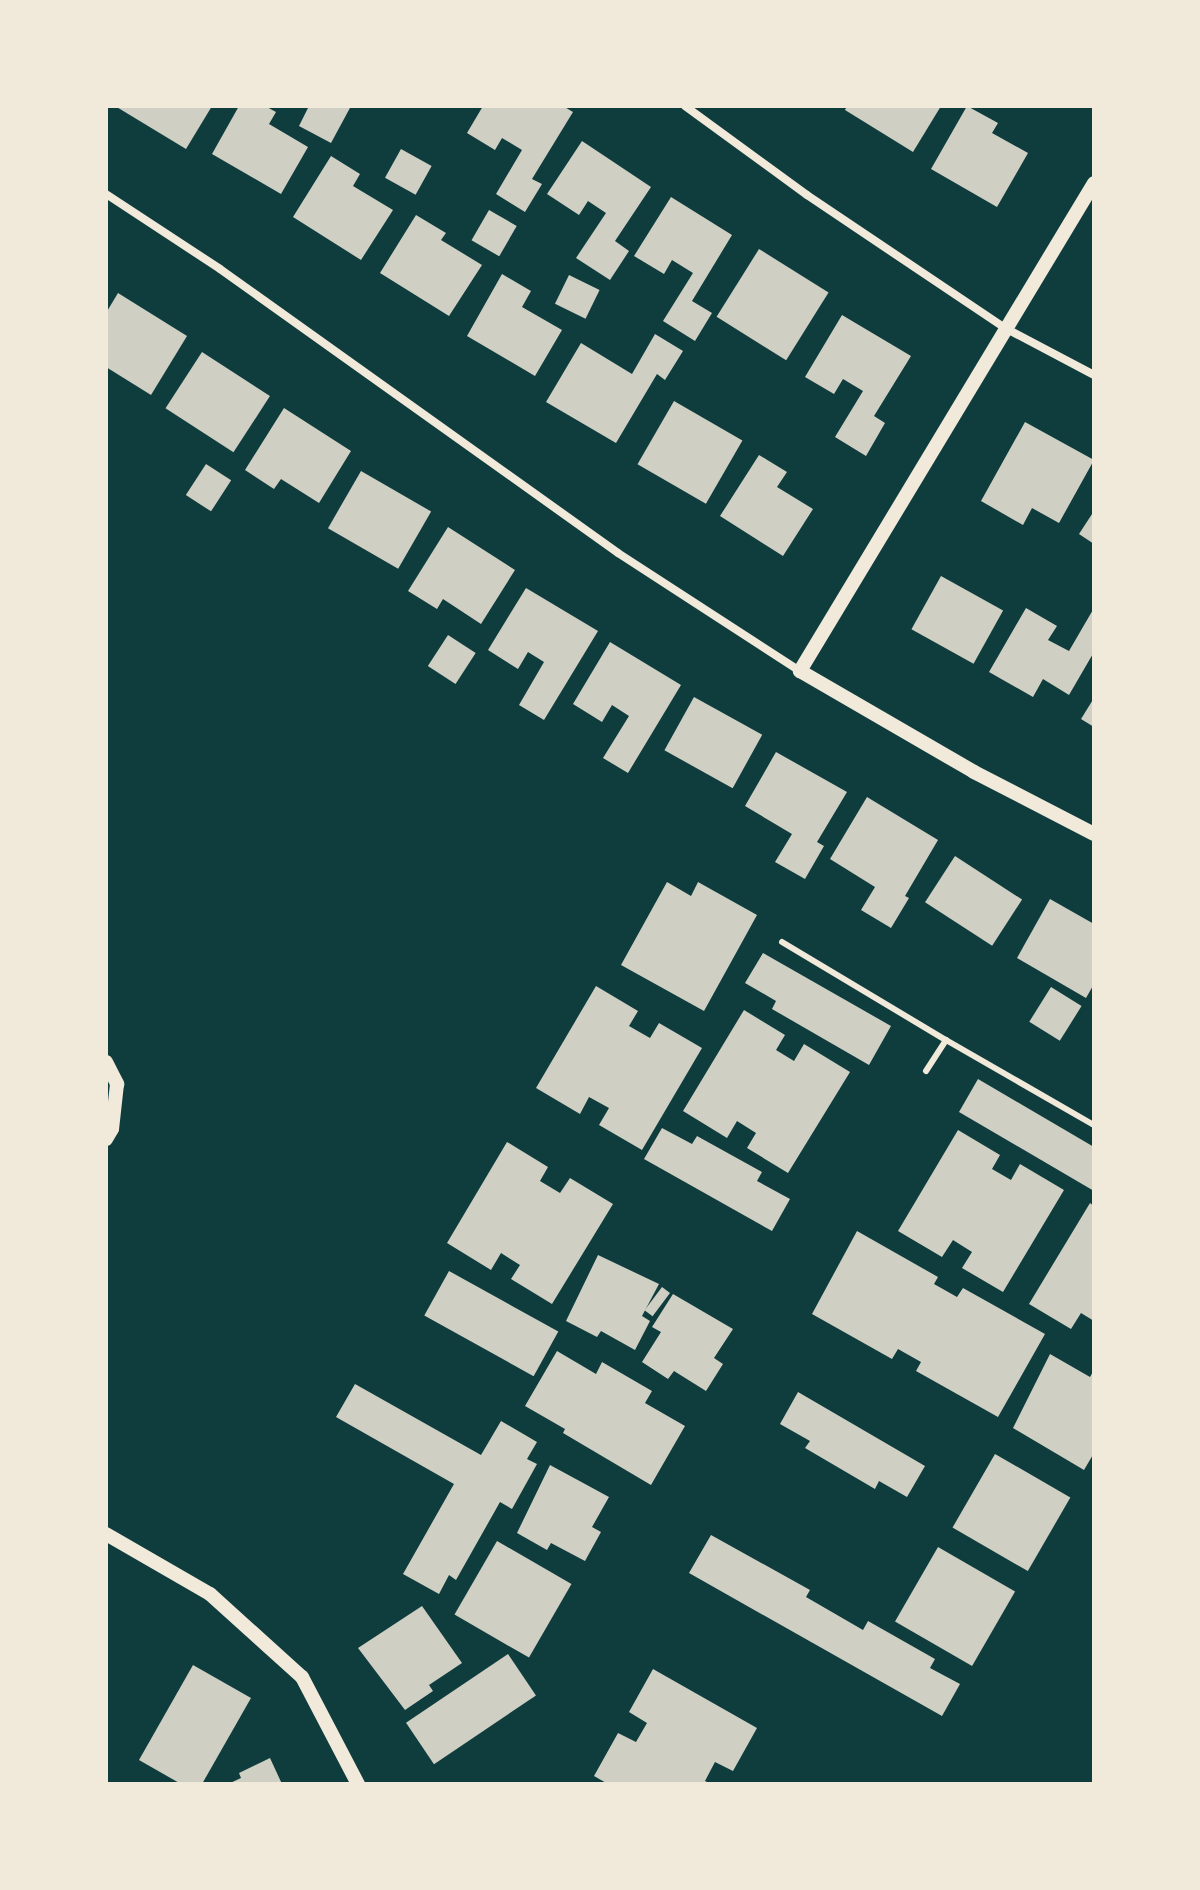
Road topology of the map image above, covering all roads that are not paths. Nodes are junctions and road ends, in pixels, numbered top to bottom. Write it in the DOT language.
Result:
graph roads {
  1 [pos="685,106"];
  2 [pos="1094,183"];
  3 [pos="106,194"];
  4 [pos="1005,328"];
  5 [pos="1094,375"];
  6 [pos="800,671"];
  7 [pos="1094,834"];
  8 [pos="782,942"];
  9 [pos="946,1040"];
  10 [pos="106,1062"];
  11 [pos="926,1071"];
  12 [pos="1094,1125"];
  13 [pos="106,1139"];
  14 [pos="106,1534"];
  15 [pos="358,1784"];
  1 -- 4 [label="street"];
  2 -- 4 [label="street"];
  3 -- 6 [label="street"];
  4 -- 5 [label="street"];
  4 -- 6 [label="street"];
  6 -- 7 [label="street"];
  8 -- 9 [label="lane"];
  9 -- 11 [label="lane"];
  9 -- 12 [label="lane"];
  10 -- 13 [label="street"];
  14 -- 15 [label="street"];
}
